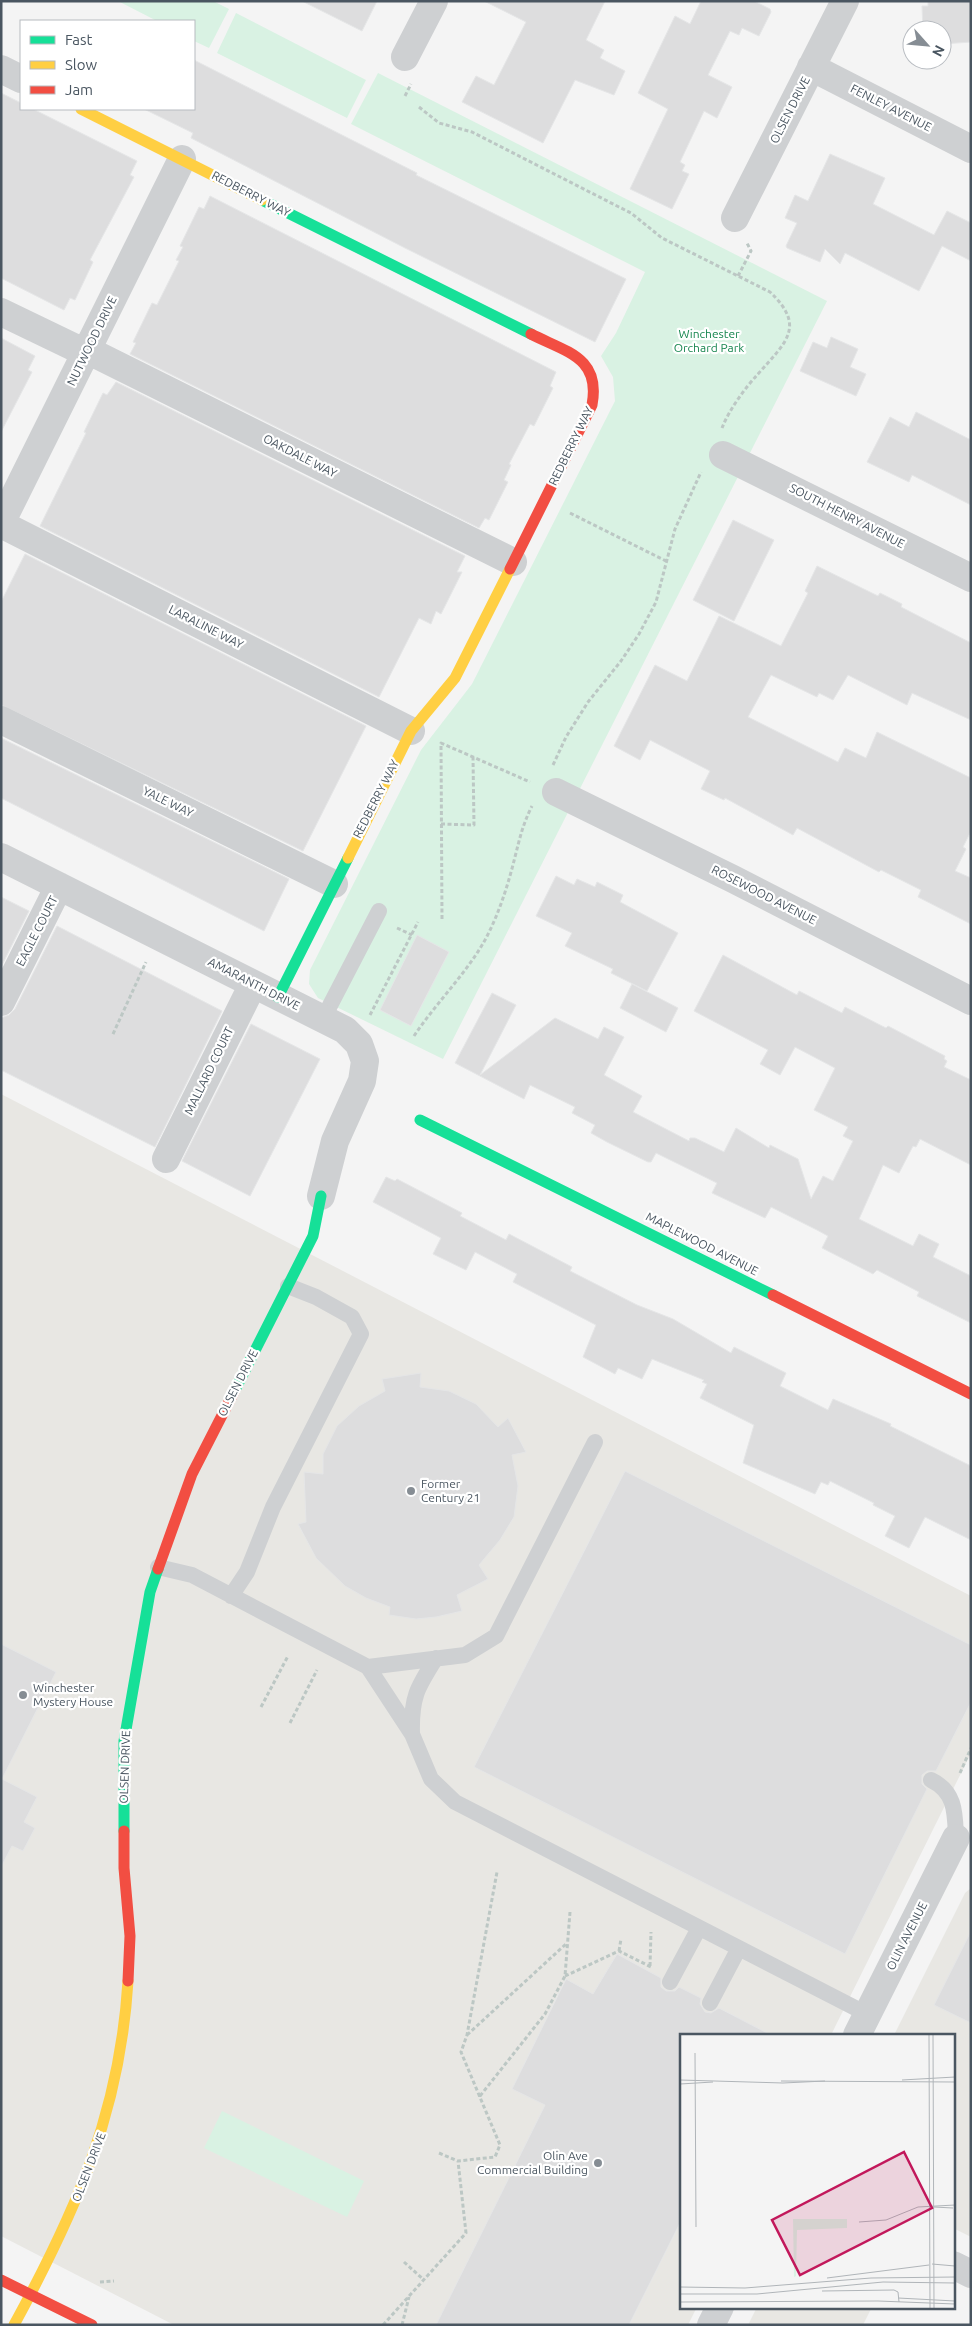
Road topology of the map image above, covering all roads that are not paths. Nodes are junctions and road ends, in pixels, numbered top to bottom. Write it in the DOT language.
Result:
graph roads {
  1 [pos="434,1"];
  2 [pos="845,1"];
  3 [pos="405,58"];
  4 [pos="811,67"];
  5 [pos="1,69"];
  6 [pos="20,78"];
  7 [pos="83,110"];
  8 [pos="971,149"];
  9 [pos="182,159"];
  10 [pos="735,218"];
  11 [pos="1,312"];
  12 [pos="86,351"];
  13 [pos="716,451"];
  14 [pos="1,523"];
  15 [pos="513,562"];
  16 [pos="971,578"];
  17 [pos="1,720"];
  18 [pos="411,731"];
  19 [pos="544,787"];
  20 [pos="1,857"];
  21 [pos="334,884"];
  22 [pos="59,886"];
  23 [pos="379,911"];
  24 [pos="252,984"];
  25 [pos="278,996"];
  26 [pos="971,1001"];
  27 [pos="1,1002"];
  28 [pos="323,1019"];
  29 [pos="420,1120"];
  30 [pos="166,1159"];
  31 [pos="321,1196"];
  32 [pos="288,1286"];
  33 [pos="971,1394"];
  34 [pos="596,1442"];
  35 [pos="158,1566"];
  36 [pos="231,1596"];
  37 [pos="436,1658"];
  38 [pos="368,1666"];
  39 [pos="412,1734"];
  40 [pos="932,1780"];
  41 [pos="956,1838"];
  42 [pos="699,1928"];
  43 [pos="739,1948"];
  44 [pos="671,1980"];
  45 [pos="710,2003"];
  46 [pos="862,2024"];
  47 [pos="954,2266"];
  48 [pos="971,2274"];
  49 [pos="1,2280"];
  50 [pos="30,2294"];
  51 [pos="720,2308"];
  52 [pos="14,2325"];
  53 [pos="92,2325"];
  54 [pos="711,2325"];
  1 -- 3 [label="street"];
  2 -- 4 [label="street, OLSEN DRIVE"];
  4 -- 8 [label="street, FENLEY AVENUE"];
  4 -- 10 [label="street, OLSEN DRIVE"];
  5 -- 6 [label="street"];
  7 -- 9 [label="street, REDBERRY WAY"];
  9 -- 12 [label="street, NUTWOOD DRIVE"];
  9 -- 15 [label="street, REDBERRY WAY"];
  11 -- 12 [label="street, OAKDALE WAY"];
  12 -- 14 [label="street, NUTWOOD DRIVE"];
  12 -- 15 [label="street, OAKDALE WAY"];
  13 -- 16 [label="street, SOUTH HENRY AVENUE"];
  14 -- 18 [label="street, LARALINE WAY"];
  15 -- 18 [label="street, REDBERRY WAY"];
  17 -- 21 [label="street, YALE WAY"];
  18 -- 21 [label="street, REDBERRY WAY"];
  19 -- 26 [label="street, ROSEWOOD AVENUE"];
  20 -- 22 [label="street, AMARANTH DRIVE"];
  21 -- 25 [label="street, REDBERRY WAY"];
  22 -- 24 [label="street, AMARANTH DRIVE"];
  22 -- 27 [label="street, EAGLE COURT"];
  23 -- 28 [label="lane"];
  24 -- 25 [label="street, AMARANTH DRIVE"];
  24 -- 30 [label="street, MALLARD COURT"];
  25 -- 28 [label="street, AMARANTH DRIVE"];
  28 -- 31 [label="street, AMARANTH DRIVE"];
  29 -- 33 [label="street, MAPLEWOOD AVENUE"];
  31 -- 32 [label="street, OLSEN DRIVE"];
  32 -- 35 [label="street, OLSEN DRIVE"];
  32 -- 36 [label="lane"];
  34 -- 37 [label="lane"];
  35 -- 36 [label="lane"];
  35 -- 50 [label="street, OLSEN DRIVE"];
  36 -- 38 [label="lane"];
  37 -- 38 [label="lane"];
  37 -- 39 [label="lane"];
  38 -- 39 [label="lane"];
  39 -- 42 [label="lane"];
  40 -- 41 [label="lane"];
  41 -- 46 [label="street, OLIN AVENUE"];
  42 -- 43 [label="lane"];
  42 -- 44 [label="lane"];
  43 -- 45 [label="lane"];
  43 -- 46 [label="lane"];
  47 -- 48 [label="street"];
  49 -- 50 [label="street"];
  50 -- 52 [label="street, OLSEN DRIVE"];
  50 -- 53 [label="street"];
  51 -- 54 [label="street"];
}
